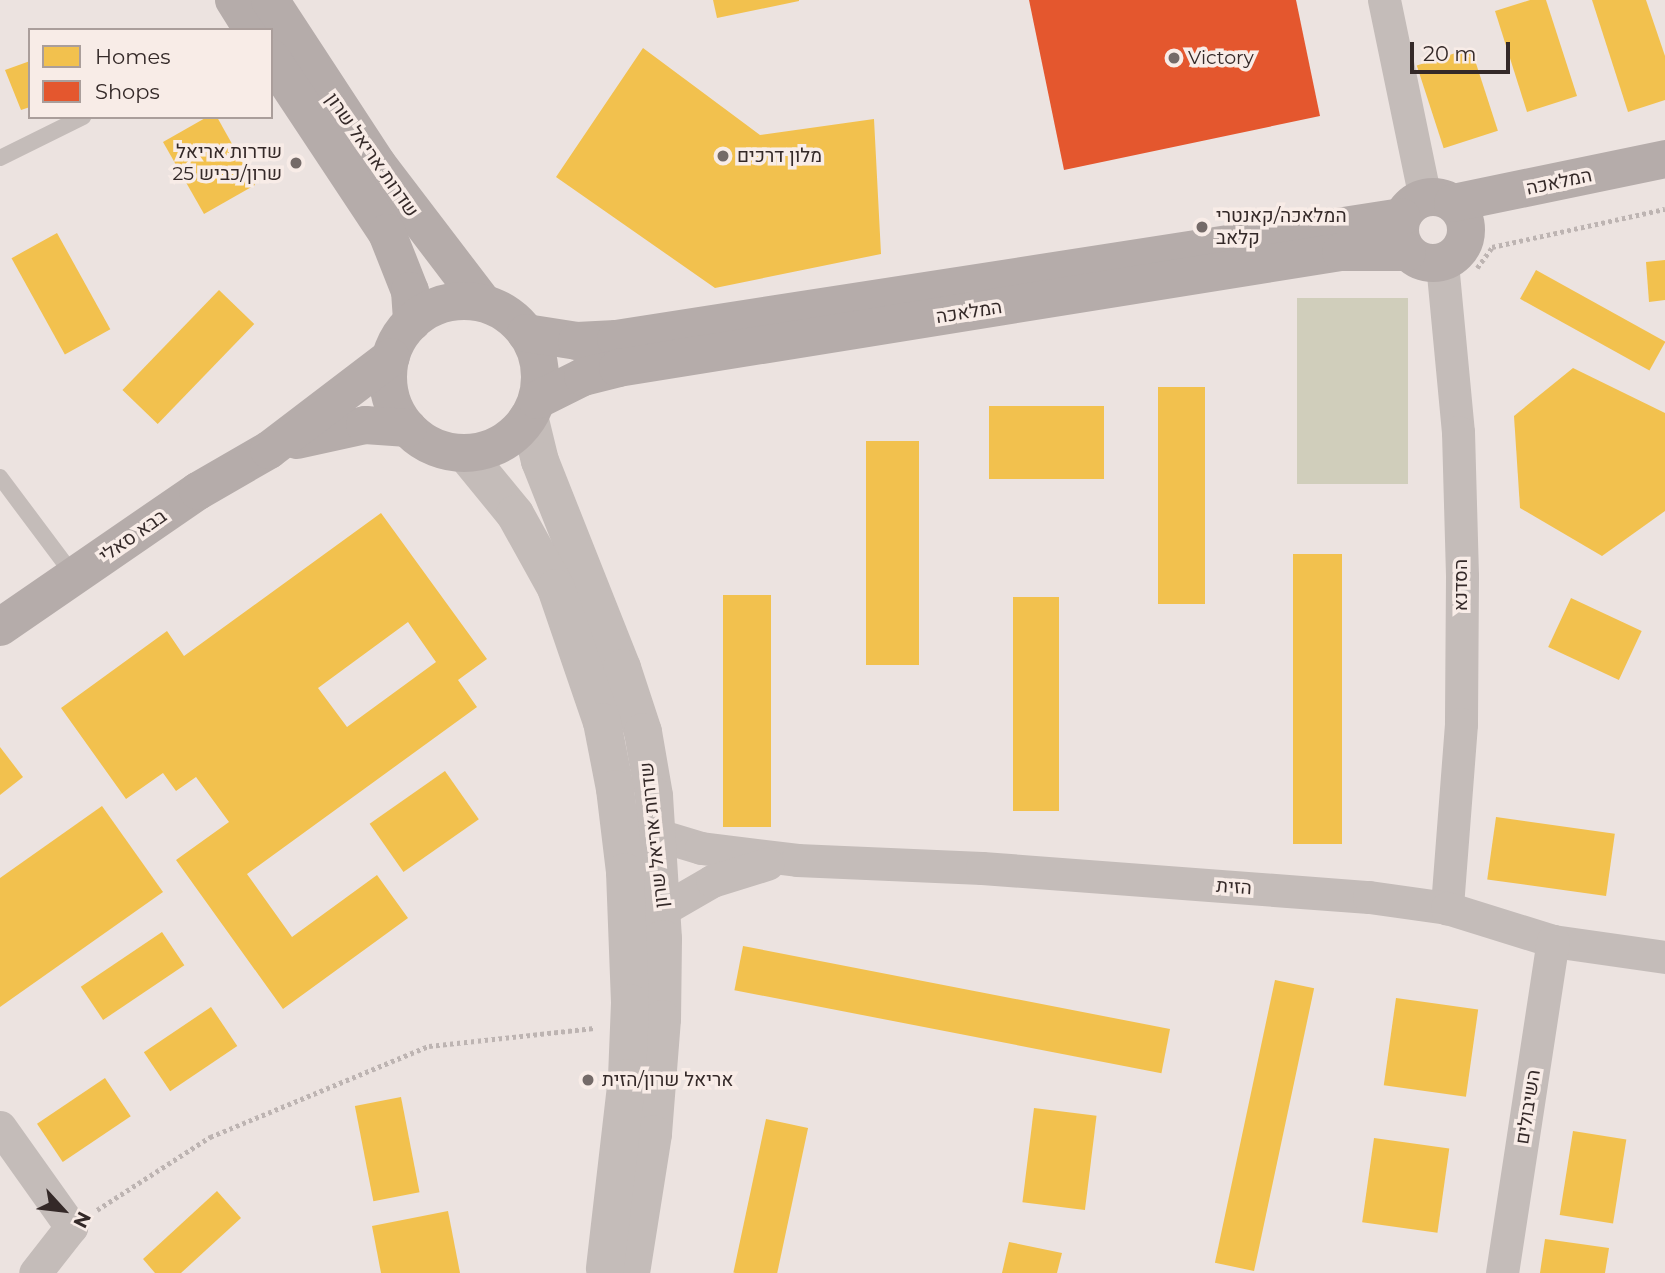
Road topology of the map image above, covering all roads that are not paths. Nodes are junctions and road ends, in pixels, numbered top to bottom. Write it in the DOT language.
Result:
graph roads {
  1 [pos="234,0"];
  2 [pos="270,0"];
  3 [pos="1384,0"];
  4 [pos="252,28"];
  5 [pos="273,61"];
  6 [pos="79,119"];
  7 [pos="0,158"];
  8 [pos="1665,159"];
  9 [pos="1665,182"];
  10 [pos="1433,228"];
  11 [pos="483,303"];
  12 [pos="412,322"];
  13 [pos="526,333"];
  14 [pos="391,357"];
  15 [pos="533,408"];
  16 [pos="408,428"];
  17 [pos="269,450"];
  18 [pos="465,453"];
  19 [pos="0,477"];
  20 [pos="74,577"];
  21 [pos="0,627"];
  22 [pos="658,835"];
  23 [pos="797,860"];
  24 [pos="1447,908"];
  25 [pos="662,910"];
  26 [pos="1553,941"];
  27 [pos="1665,957"];
  28 [pos="0,1127"];
  29 [pos="36,1273"];
  30 [pos="604,1273"];
  31 [pos="631,1273"];
  32 [pos="1502,1273"];
  1 -- 4 [label="main road"];
  2 -- 11 [label="main road, שדרות אריאל שרון"];
  3 -- 10 [label="street, הסדנא"];
  5 -- 12 [label="main road, שדרות אריאל שרון"];
  6 -- 7 [label="lane"];
  8 -- 10 [label="main road, המלאכה"];
  9 -- 10 [label="main road, המלאכה"];
  10 -- 13 [label="main road, המלאכה"];
  10 -- 15 [label="main road, המלאכה"];
  10 -- 24 [label="street, הסדנא"];
  11 -- 12 [label="main road"];
  11 -- 13 [label="main road"];
  12 -- 14 [label="main road"];
  13 -- 15 [label="main road"];
  14 -- 16 [label="main road"];
  14 -- 17 [label="main road, בבא סאלי"];
  15 -- 18 [label="main road"];
  15 -- 22 [label="street, שדרות אריאל שרון"];
  16 -- 17 [label="main road, בבא סאלי"];
  16 -- 18 [label="main road"];
  17 -- 20 [label="main road, בבא סאלי"];
  18 -- 30 [label="street, שדרות אריאל שרון"];
  19 -- 20 [label="lane"];
  20 -- 21 [label="main road, בבא סאלי"];
  22 -- 23 [label="street, הזית"];
  22 -- 25 [label="street, שדרות אריאל שרון"];
  23 -- 24 [label="street, הזית"];
  23 -- 25 [label="street, הזית"];
  24 -- 26 [label="street, הזית"];
  25 -- 31 [label="street, שדרות אריאל שרון"];
  26 -- 27 [label="street, הזית"];
  26 -- 32 [label="street, השיבולים"];
  28 -- 29 [label="street"];
}
